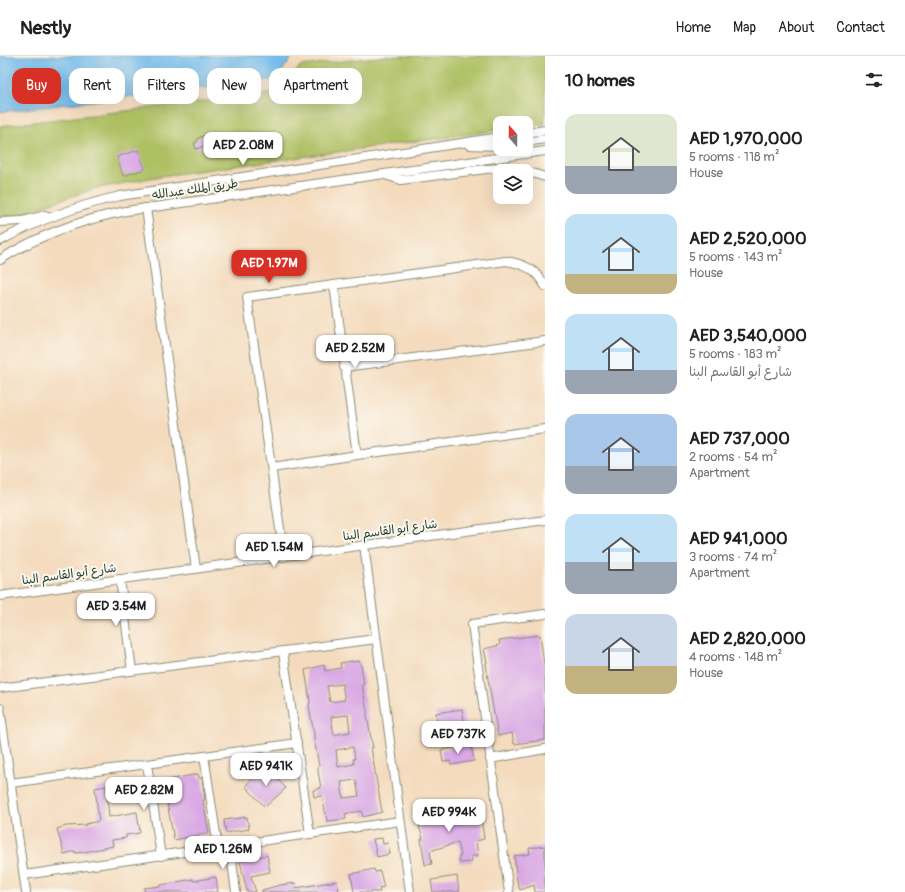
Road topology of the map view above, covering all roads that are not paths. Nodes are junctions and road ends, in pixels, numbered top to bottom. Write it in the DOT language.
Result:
graph roads {
  1 [pos="545,130"];
  2 [pos="533,132"];
  3 [pos="493,138"];
  4 [pos="545,139"];
  5 [pos="533,141"];
  6 [pos="451,144"];
  7 [pos="493,146"];
  8 [pos="545,151"];
  9 [pos="493,168"];
  10 [pos="382,174"];
  11 [pos="533,174"];
  12 [pos="545,177"];
  13 [pos="146,208"];
  14 [pos="67,210"];
  15 [pos="0,222"];
  16 [pos="0,241"];
  17 [pos="0,260"];
  18 [pos="334,285"];
  19 [pos="545,286"];
  20 [pos="545,341"];
  21 [pos="344,367"];
  22 [pos="545,428"];
  23 [pos="357,455"];
  24 [pos="272,468"];
  25 [pos="545,520"];
  26 [pos="364,546"];
  27 [pos="284,556"];
  28 [pos="196,569"];
  29 [pos="120,579"];
  30 [pos="0,596"];
  31 [pos="545,614"];
  32 [pos="376,639"];
  33 [pos="283,652"];
  34 [pos="132,671"];
  35 [pos="0,688"];
  36 [pos="0,708"];
  37 [pos="297,743"];
  38 [pos="545,749"];
  39 [pos="204,756"];
  40 [pos="490,759"];
  41 [pos="147,764"];
  42 [pos="11,783"];
  43 [pos="400,821"];
  44 [pos="310,834"];
  45 [pos="230,846"];
  46 [pos="218,847"];
  47 [pos="161,856"];
  48 [pos="24,876"];
  49 [pos="26,892"];
  50 [pos="236,892"];
  51 [pos="410,892"];
  52 [pos="509,892"];
  1 -- 2 [label="street"];
  3 -- 6 [label="street, طريق الملك عبدالله"];
  4 -- 5 [label="street"];
  6 -- 7 [label="street"];
  6 -- 14 [label="street, طريق الملك عبدالله"];
  8 -- 10 [label="street, طريق الملك عبدالله"];
  9 -- 10 [label="street"];
  10 -- 13 [label="street, طريق الملك عبدالله"];
  11 -- 12 [label="street"];
  13 -- 17 [label="street, طريق الملك عبدالله"];
  13 -- 28 [label="street"];
  14 -- 15 [label="street"];
  14 -- 16 [label="street, طريق الملك عبدالله"];
  18 -- 19 [label="street"];
  18 -- 21 [label="street"];
  18 -- 24 [label="street"];
  20 -- 21 [label="street"];
  21 -- 23 [label="street"];
  22 -- 23 [label="street"];
  23 -- 24 [label="street"];
  24 -- 27 [label="street"];
  25 -- 26 [label="street, شارع أبو القاسم البنا"];
  26 -- 27 [label="street, شارع أبو القاسم البنا"];
  26 -- 32 [label="street"];
  27 -- 28 [label="street, شارع أبو القاسم البنا"];
  28 -- 29 [label="street, شارع أبو القاسم البنا"];
  29 -- 30 [label="street, شارع أبو القاسم البنا"];
  29 -- 34 [label="street"];
  31 -- 40 [label="street"];
  32 -- 33 [label="street"];
  32 -- 43 [label="street"];
  33 -- 34 [label="street"];
  33 -- 37 [label="street"];
  34 -- 35 [label="street"];
  36 -- 42 [label="street"];
  37 -- 39 [label="street"];
  37 -- 44 [label="street"];
  38 -- 40 [label="street"];
  39 -- 41 [label="street"];
  39 -- 46 [label="street"];
  40 -- 52 [label="street"];
  41 -- 42 [label="street"];
  41 -- 47 [label="street"];
  42 -- 48 [label="street"];
  43 -- 44 [label="street"];
  43 -- 51 [label="street"];
  44 -- 45 [label="street"];
  45 -- 46 [label="street"];
  45 -- 50 [label="street"];
  46 -- 47 [label="street"];
  47 -- 48 [label="street"];
  48 -- 49 [label="street"];
}
